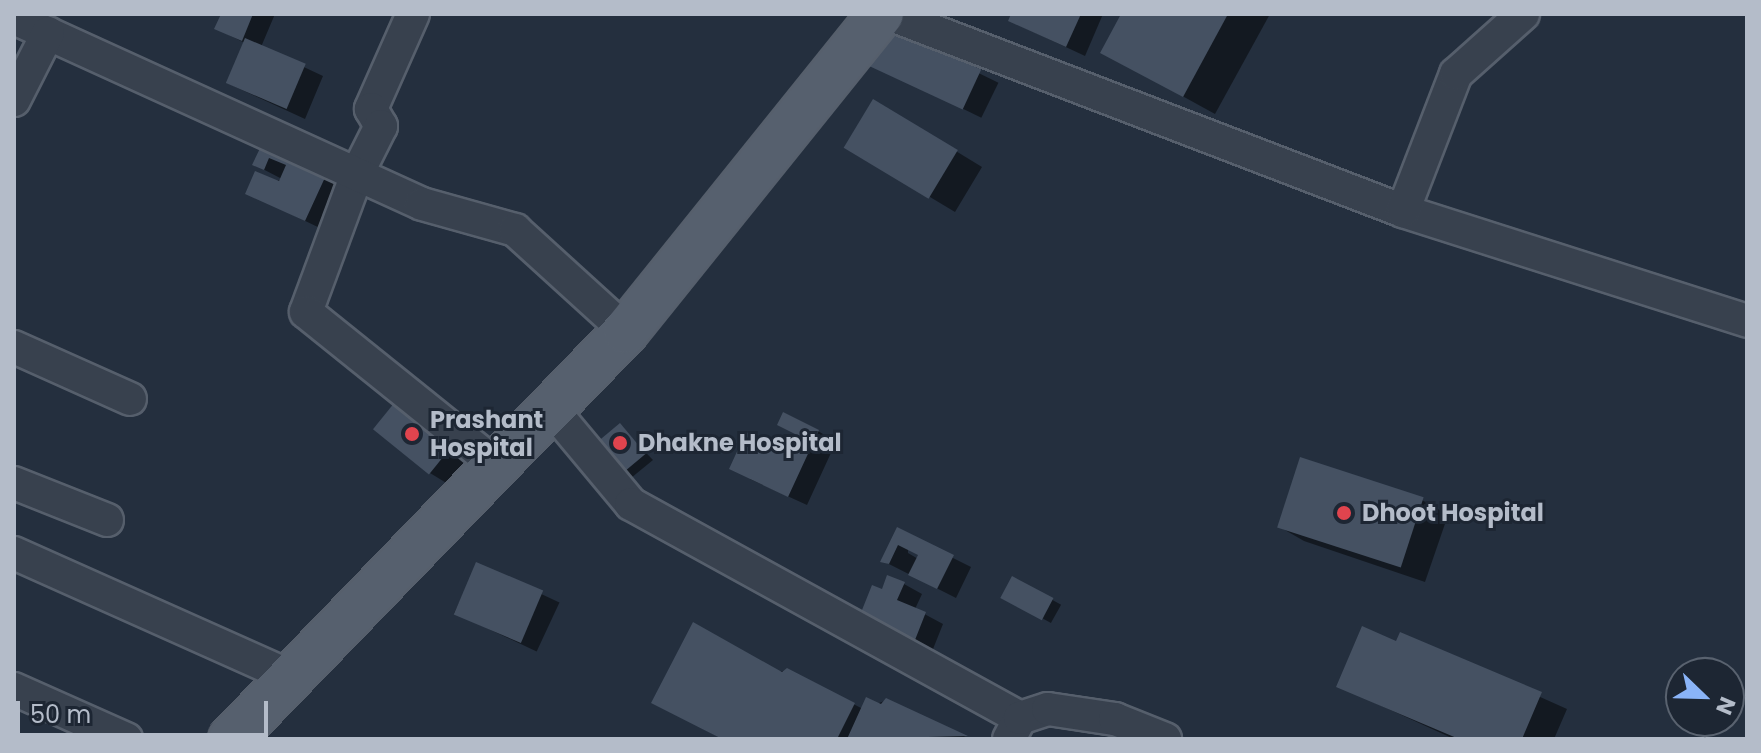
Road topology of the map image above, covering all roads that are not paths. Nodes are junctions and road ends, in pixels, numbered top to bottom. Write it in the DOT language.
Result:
graph roads {
  1 [pos="413,14"];
  2 [pos="881,14"];
  3 [pos="889,14"];
  4 [pos="1523,14"];
  5 [pos="14,18"];
  6 [pos="48,33"];
  7 [pos="14,100"];
  8 [pos="357,174"];
  9 [pos="1403,211"];
  10 [pos="1747,321"];
  11 [pos="626,331"];
  12 [pos="14,347"];
  13 [pos="130,399"];
  14 [pos="551,408"];
  15 [pos="496,465"];
  16 [pos="14,483"];
  17 [pos="107,520"];
  18 [pos="14,553"];
  19 [pos="291,677"];
  20 [pos="14,689"];
  21 [pos="1014,729"];
  22 [pos="126,739"];
  23 [pos="231,739"];
  24 [pos="1165,739"];
  1 -- 8 [label="street"];
  2 -- 11 [label="main road"];
  3 -- 9 [label="street"];
  4 -- 9 [label="street"];
  5 -- 6 [label="street"];
  6 -- 7 [label="street"];
  6 -- 8 [label="street"];
  8 -- 11 [label="street"];
  8 -- 15 [label="street"];
  9 -- 10 [label="street"];
  11 -- 14 [label="main road"];
  12 -- 13 [label="street"];
  14 -- 15 [label="main road"];
  14 -- 21 [label="street"];
  15 -- 19 [label="main road"];
  16 -- 17 [label="street"];
  18 -- 19 [label="street"];
  19 -- 23 [label="main road"];
  20 -- 22 [label="street"];
  21 -- 24 [label="street"];
}
